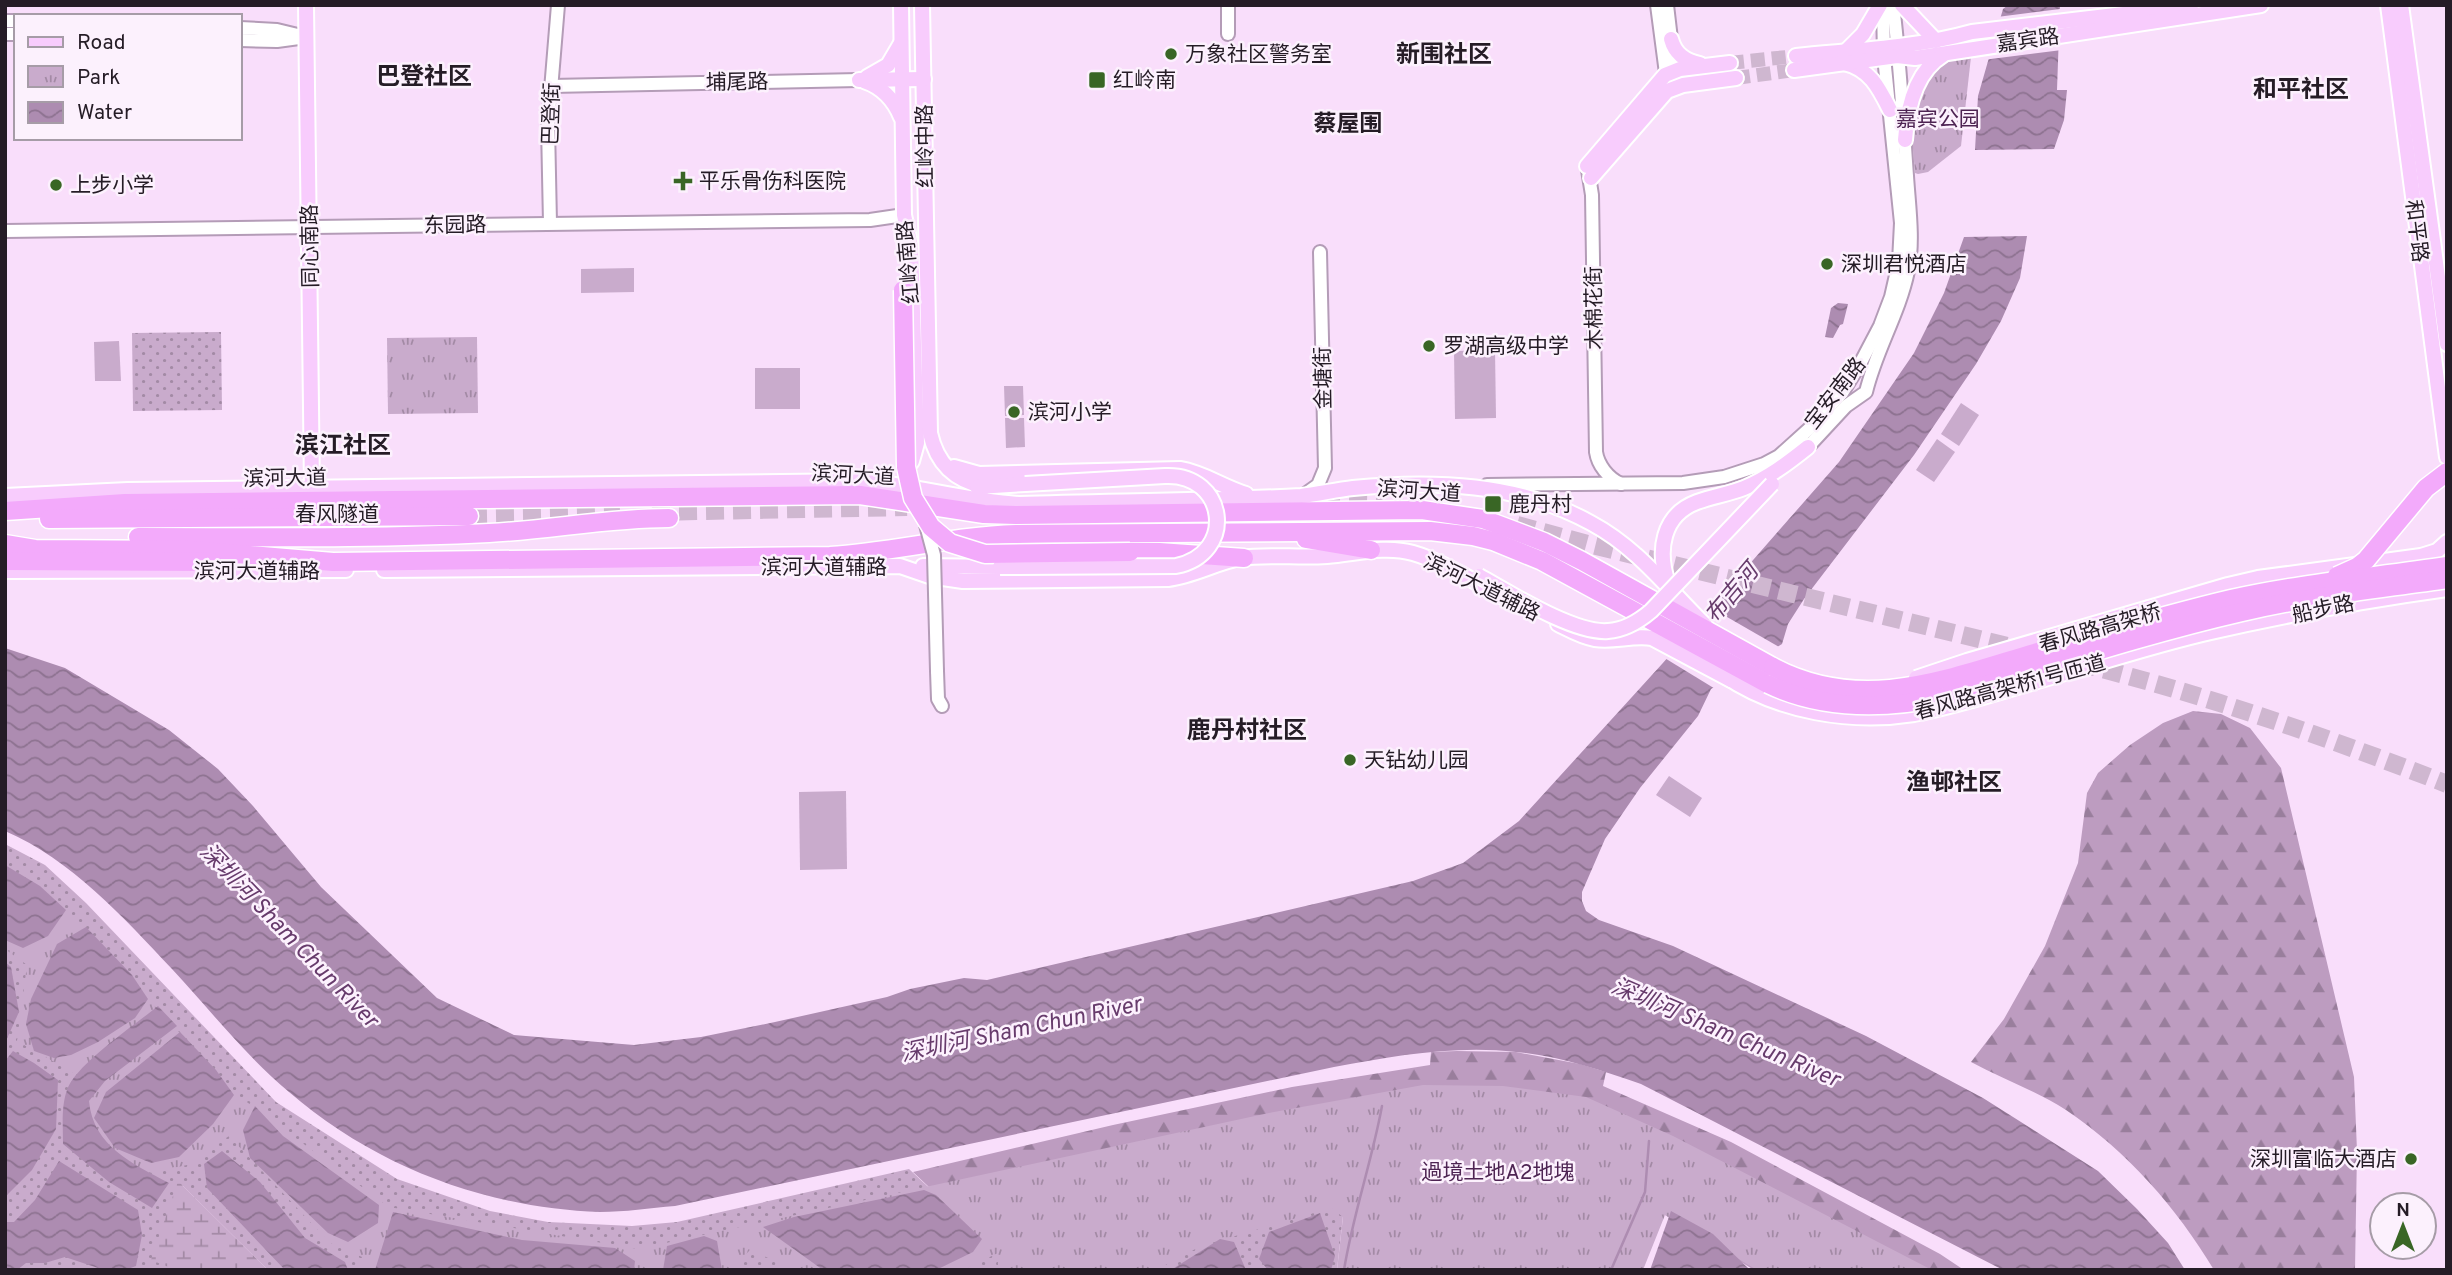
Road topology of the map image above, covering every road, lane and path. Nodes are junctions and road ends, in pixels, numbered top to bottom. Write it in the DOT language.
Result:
graph roads {
  1 [pos="306,5"];
  2 [pos="558,5"];
  3 [pos="901,5"];
  4 [pos="922,5"];
  5 [pos="1228,5"];
  6 [pos="1657,5"];
  7 [pos="1667,5"];
  8 [pos="1881,5"];
  9 [pos="1893,5"];
  10 [pos="1902,5"];
  11 [pos="2196,5"];
  12 [pos="2262,5"];
  13 [pos="2388,5"];
  14 [pos="2401,5"];
  15 [pos="2096,10"];
  16 [pos="242,28"];
  17 [pos="1228,34"];
  18 [pos="306,37"];
  19 [pos="1671,39"];
  20 [pos="242,40"];
  21 [pos="1936,41"];
  22 [pos="901,42"];
  23 [pos="1891,51"];
  24 [pos="1947,53"];
  25 [pos="1844,57"];
  26 [pos="1795,63"];
  27 [pos="1736,78"];
  28 [pos="902,79"];
  29 [pos="924,79"];
  30 [pos="859,80"];
  31 [pos="1670,82"];
  32 [pos="551,86"];
  33 [pos="1890,110"];
  34 [pos="902,121"];
  35 [pos="1905,140"];
  36 [pos="1589,172"];
  37 [pos="904,215"];
  38 [pos="550,223"];
  39 [pos="310,228"];
  40 [pos="5,231"];
  41 [pos="1320,252"];
  42 [pos="903,290"];
  43 [pos="2447,344"];
  44 [pos="1808,447"];
  45 [pos="1596,452"];
  46 [pos="937,454"];
  47 [pos="2447,457"];
  48 [pos="2447,472"];
  49 [pos="861,481"];
  50 [pos="1578,484"];
  51 [pos="1622,484"];
  52 [pos="531,485"];
  53 [pos="402,486"];
  54 [pos="908,486"];
  55 [pos="1462,486"];
  56 [pos="985,487"];
  57 [pos="312,488"];
  58 [pos="1303,495"];
  59 [pos="5,496"];
  60 [pos="588,497"];
  61 [pos="1261,497"];
  62 [pos="344,500"];
  63 [pos="5,511"];
  64 [pos="922,515"];
  65 [pos="469,516"];
  66 [pos="669,518"];
  67 [pos="5,519"];
  68 [pos="1251,532"];
  69 [pos="1271,532"];
  70 [pos="5,538"];
  71 [pos="2447,540"];
  72 [pos="5,544"];
  73 [pos="1399,550"];
  74 [pos="1371,551"];
  75 [pos="1159,552"];
  76 [pos="2411,557"];
  77 [pos="1244,558"];
  78 [pos="5,561"];
  79 [pos="333,562"];
  80 [pos="900,566"];
  81 [pos="949,566"];
  82 [pos="2447,566"];
  83 [pos="2342,567"];
  84 [pos="5,571"];
  85 [pos="2276,576"];
  86 [pos="963,582"];
  87 [pos="2301,586"];
  88 [pos="2445,589"];
  89 [pos="2415,593"];
  90 [pos="2346,604"];
  91 [pos="2323,610"];
  92 [pos="1666,622"];
  93 [pos="2210,632"];
  94 [pos="1771,676"];
  95 [pos="1731,680"];
  96 [pos="1866,690"];
  97 [pos="942,706"];
  1 -- 18 [label="main road, 同心南路"];
  2 -- 32 [label="street, 巴登街"];
  3 -- 22 [label="main road, 红岭南路"];
  4 -- 29 [label="main road, 红岭中路"];
  5 -- 17 [label="street"];
  6 -- 31 [label="street"];
  7 -- 19 [label="street"];
  8 -- 23 [label="street, 宝安南路"];
  8 -- 25 [label="main road"];
  9 -- 23 [label="street, 宝安南路"];
  10 -- 21 [label="main road"];
  11 -- 15 [label="main road, 嘉宾路"];
  12 -- 24 [label="main road, 嘉宾路"];
  13 -- 47 [label="main road, 和平路"];
  14 -- 43 [label="main road, 和平路"];
  15 -- 21 [label="main road, 嘉宾路"];
  16 -- 18 [label="street"];
  18 -- 20 [label="street"];
  18 -- 39 [label="main road, 同心南路"];
  19 -- 31 [label="street"];
  19 -- 31 [label="main road"];
  21 -- 23 [label="main road, 嘉宾路"];
  22 -- 28 [label="main road, 红岭南路"];
  22 -- 30 [label="main road"];
  23 -- 24 [label="main road, 嘉宾路"];
  23 -- 25 [label="main road, 嘉宾路"];
  23 -- 33 [label="street, 宝安南路"];
  23 -- 35 [label="street, 宝安南路"];
  24 -- 35 [label="main road"];
  25 -- 26 [label="main road, 嘉宾路"];
  25 -- 33 [label="main road"];
  27 -- 31 [label="main road"];
  28 -- 29 [label="main road, 埔尾路"];
  28 -- 30 [label="main road, 埔尾路"];
  28 -- 34 [label="main road, 红岭南路"];
  29 -- 46 [label="main road, 红岭中路"];
  30 -- 32 [label="street, 埔尾路"];
  30 -- 34 [label="main road"];
  31 -- 36 [label="main road"];
  32 -- 38 [label="street, 巴登街"];
  33 -- 51 [label="street, 宝安南路"];
  34 -- 37 [label="main road, 红岭南路"];
  35 -- 44 [label="street, 宝安南路"];
  36 -- 45 [label="street, 木棉花街"];
  37 -- 38 [label="street, 东园路"];
  37 -- 42 [label="main road"];
  37 -- 49 [label="main road, 红岭南路"];
  38 -- 39 [label="street, 东园路"];
  39 -- 40 [label="street, 东园路"];
  39 -- 57 [label="main road, 同心南路"];
  41 -- 58 [label="street, 金塘街"];
  42 -- 64 [label="highway, bridge"];
  44 -- 73 [label="main road, bridge"];
  44 -- 92 [label="main road"];
  45 -- 50 [label="street, 木棉花街"];
  45 -- 51 [label="street"];
  46 -- 56 [label="main road"];
  46 -- 61 [label="main road, 滨河大道辅路"];
  48 -- 87 [label="highway, bridge"];
  49 -- 52 [label="main road, 滨河大道辅路"];
  49 -- 54 [label="main road, 滨河大道辅路"];
  50 -- 51 [label="street, 宝安南路"];
  50 -- 55 [label="street, 宝安南路"];
  52 -- 53 [label="main road, 滨河大道辅路"];
  52 -- 60 [label="highway"];
  53 -- 57 [label="main road, 滨河大道辅路"];
  53 -- 62 [label="highway"];
  54 -- 56 [label="main road"];
  54 -- 61 [label="main road, 滨河大道辅路"];
  55 -- 58 [label="main road, 滨河大道辅路"];
  55 -- 92 [label="main road, 滨河大道辅路"];
  56 -- 81 [label="main road, bridge"];
  57 -- 59 [label="main road, 滨河大道辅路"];
  58 -- 61 [label="main road, 滨河大道辅路"];
  60 -- 62 [label="highway, 滨河大道"];
  60 -- 92 [label="highway, 滨河大道"];
  62 -- 63 [label="highway, 滨河大道"];
  64 -- 75 [label="highway, bridge"];
  64 -- 97 [label="street, bridge"];
  65 -- 67 [label="highway, 春风隧道"];
  66 -- 70 [label="highway, 春风隧道"];
  68 -- 69 [label="highway, 滨河大道"];
  68 -- 75 [label="highway"];
  68 -- 79 [label="highway, 滨河大道"];
  69 -- 74 [label="highway"];
  69 -- 92 [label="highway, 滨河大道"];
  71 -- 76 [label="main road, 船步路"];
  71 -- 85 [label="main road, 船步路"];
  72 -- 79 [label="highway, 滨河大道"];
  73 -- 74 [label="main road, 滨河大道辅路"];
  73 -- 92 [label="main road, 滨河大道辅路"];
  74 -- 77 [label="main road, 滨河大道辅路"];
  75 -- 77 [label="highway"];
  76 -- 83 [label="main road, 船步路"];
  76 -- 89 [label="main road"];
  77 -- 86 [label="main road, 滨河大道辅路"];
  78 -- 79 [label="highway"];
  80 -- 81 [label="main road"];
  80 -- 84 [label="main road, 滨河大道辅路"];
  80 -- 86 [label="main road, 滨河大道辅路"];
  81 -- 86 [label="main road"];
  82 -- 87 [label="highway, 春风路高架桥, bridge"];
  83 -- 85 [label="main road, 船步路"];
  83 -- 90 [label="main road"];
  85 -- 96 [label="main road, 船步路, bridge"];
  87 -- 96 [label="highway, 春风路高架桥, bridge"];
  88 -- 89 [label="main road, 船步路"];
  88 -- 91 [label="main road"];
  88 -- 94 [label="highway, 春风路高架桥, bridge"];
  89 -- 90 [label="main road, 船步路"];
  90 -- 91 [label="main road, 船步路"];
  91 -- 93 [label="main road, 船步路"];
  92 -- 94 [label="highway"];
  92 -- 94 [label="highway"];
  92 -- 95 [label="main road, 滨河大道辅路"];
  93 -- 95 [label="main road, 春风路高架桥1号匝道"];
  94 -- 96 [label="highway, 春风路高架桥, bridge"];
}
